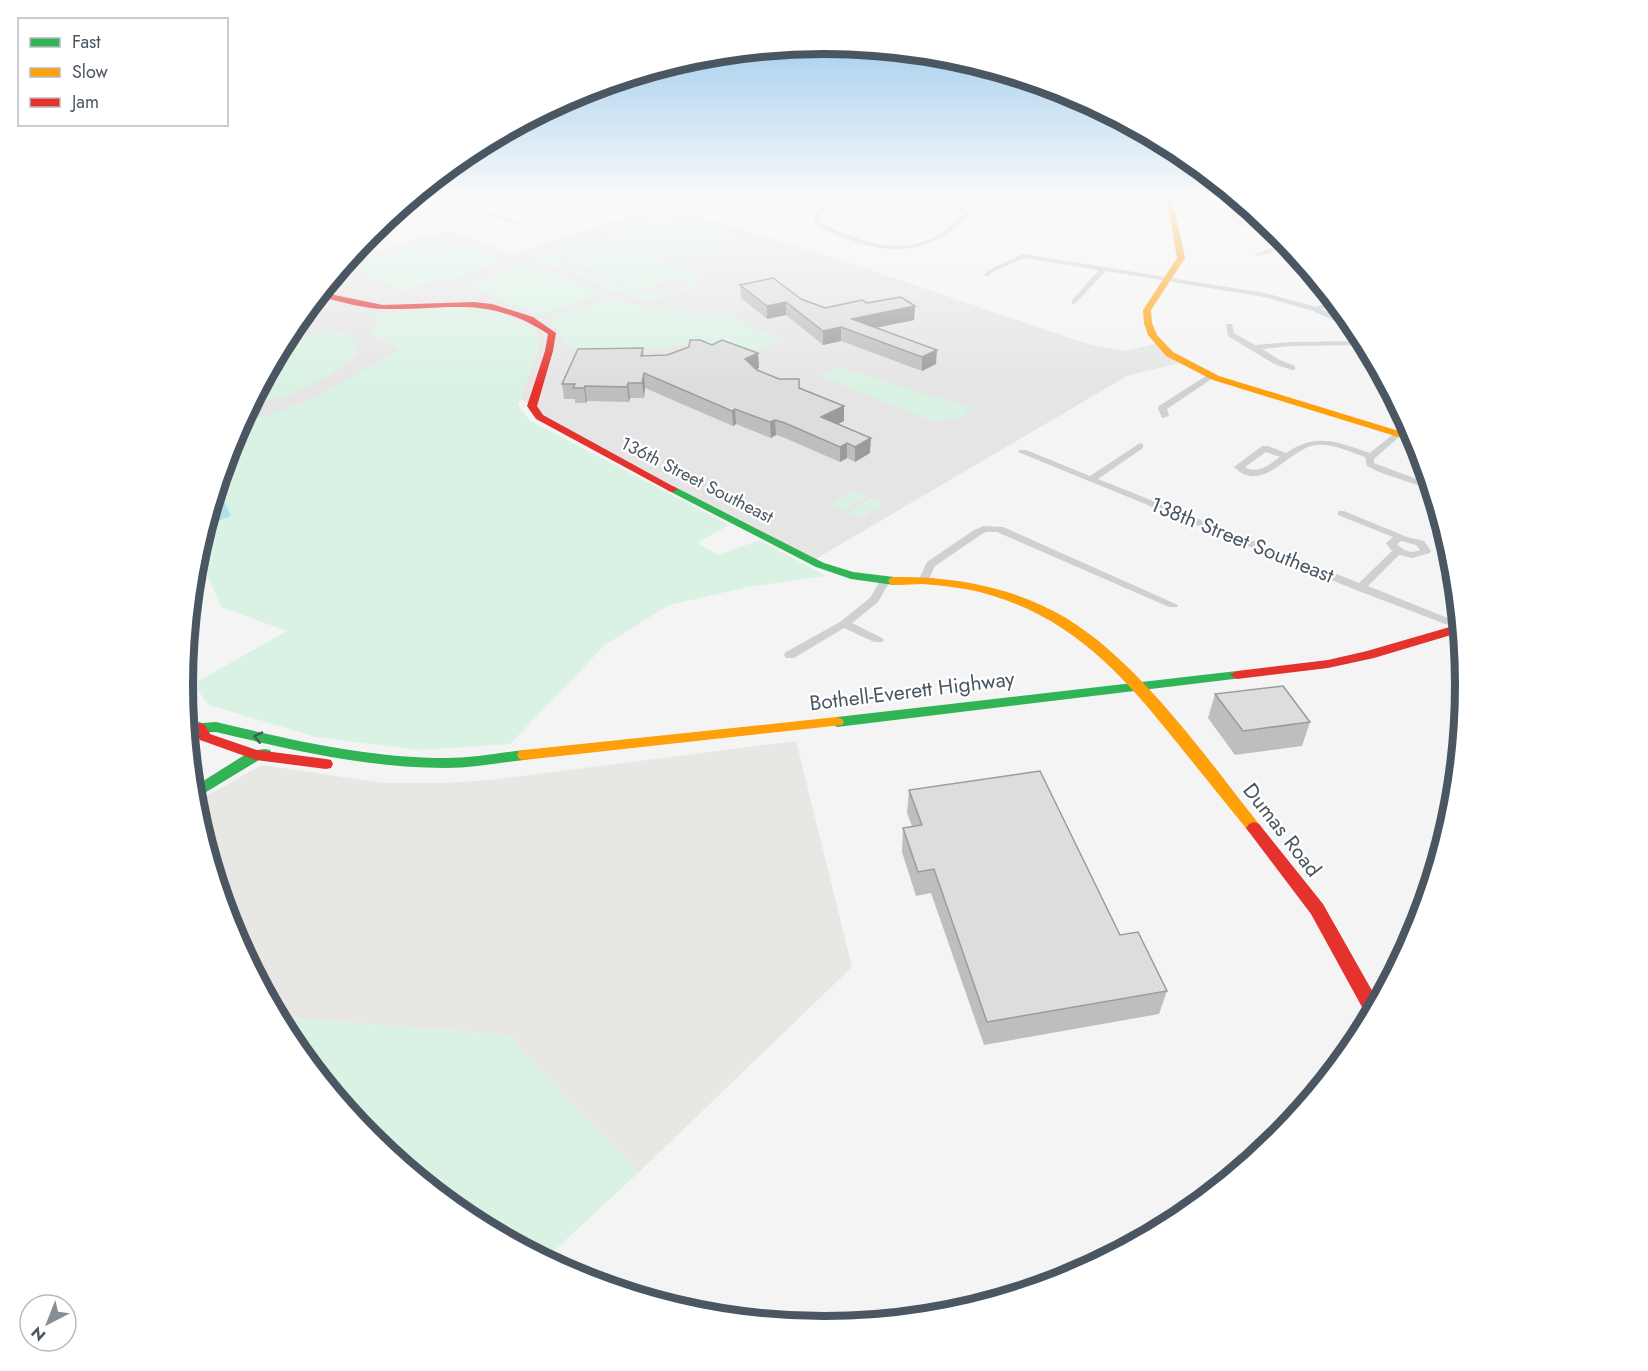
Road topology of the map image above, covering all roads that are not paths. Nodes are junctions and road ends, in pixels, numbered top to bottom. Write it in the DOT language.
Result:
graph roads {
  1 [pos="1015,260"];
  2 [pos="1048,260"];
  3 [pos="1180,260"];
  4 [pos="1104,269"];
  5 [pos="987,275"];
  6 [pos="1169,279"];
  7 [pos="327,296"];
  8 [pos="1075,302"];
  9 [pos="1328,305"];
  10 [pos="1316,309"];
  11 [pos="1339,320"];
  12 [pos="1229,326"];
  13 [pos="1354,343"];
  14 [pos="1252,348"];
  15 [pos="1292,368"];
  16 [pos="1212,376"];
  17 [pos="1165,416"];
  18 [pos="1397,434"];
  19 [pos="1403,436"];
  20 [pos="1140,446"];
  21 [pos="1023,452"];
  22 [pos="1286,456"];
  23 [pos="1370,460"];
  24 [pos="1090,479"];
  25 [pos="1422,484"];
  26 [pos="1341,513"];
  27 [pos="1404,538"];
  28 [pos="1398,551"];
  29 [pos="924,579"];
  30 [pos="885,581"];
  31 [pos="1360,588"];
  32 [pos="1173,605"];
  33 [pos="844,624"];
  34 [pos="1452,625"];
  35 [pos="1453,630"];
  36 [pos="878,640"];
  37 [pos="790,655"];
  38 [pos="1138,685"];
  39 [pos="194,725"];
  40 [pos="200,728"];
  41 [pos="315,750"];
  42 [pos="256,754"];
  43 [pos="365,758"];
  44 [pos="202,789"];
  45 [pos="1369,1004"];
  1 -- 5 [label="street"];
  2 -- 4 [label="street"];
  3 -- 6 [label="street"];
  4 -- 6 [label="street"];
  4 -- 8 [label="street"];
  6 -- 10 [label="street"];
  6 -- 16 [label="street"];
  7 -- 30 [label="street, 136th Street Southeast"];
  9 -- 10 [label="street"];
  10 -- 11 [label="street"];
  12 -- 14 [label="street"];
  13 -- 14 [label="street"];
  14 -- 15 [label="street"];
  16 -- 17 [label="street"];
  16 -- 18 [label="street"];
  18 -- 19 [label="street"];
  18 -- 23 [label="street"];
  20 -- 24 [label="street"];
  21 -- 24 [label="street, 138th Street Southeast"];
  22 -- 23 [label="street"];
  23 -- 25 [label="street"];
  24 -- 31 [label="street, 138th Street Southeast"];
  26 -- 27 [label="street"];
  27 -- 28 [label="street"];
  27 -- 28 [label="street"];
  28 -- 31 [label="street"];
  29 -- 30 [label="street, 136th Street Southeast"];
  29 -- 32 [label="street"];
  29 -- 38 [label="street, 136th Street Southeast"];
  30 -- 33 [label="street"];
  31 -- 34 [label="street, 138th Street Southeast"];
  33 -- 36 [label="street"];
  33 -- 37 [label="street"];
  35 -- 38 [label="street, Bothell-Everett Highway"];
  38 -- 43 [label="street, Bothell-Everett Highway"];
  38 -- 45 [label="street, Dumas Road"];
  39 -- 40 [label="street, Bothell-Everett Highway"];
  41 -- 40 [label="street, Bothell-Everett Highway, one-way"];
  40 -- 42 [label="street, Bothell-Everett Highway"];
  41 -- 42 [label="street"];
  41 -- 43 [label="street, Bothell-Everett Highway"];
  42 -- 43 [label="street, Bothell-Everett Highway"];
  42 -- 44 [label="street"];
}
